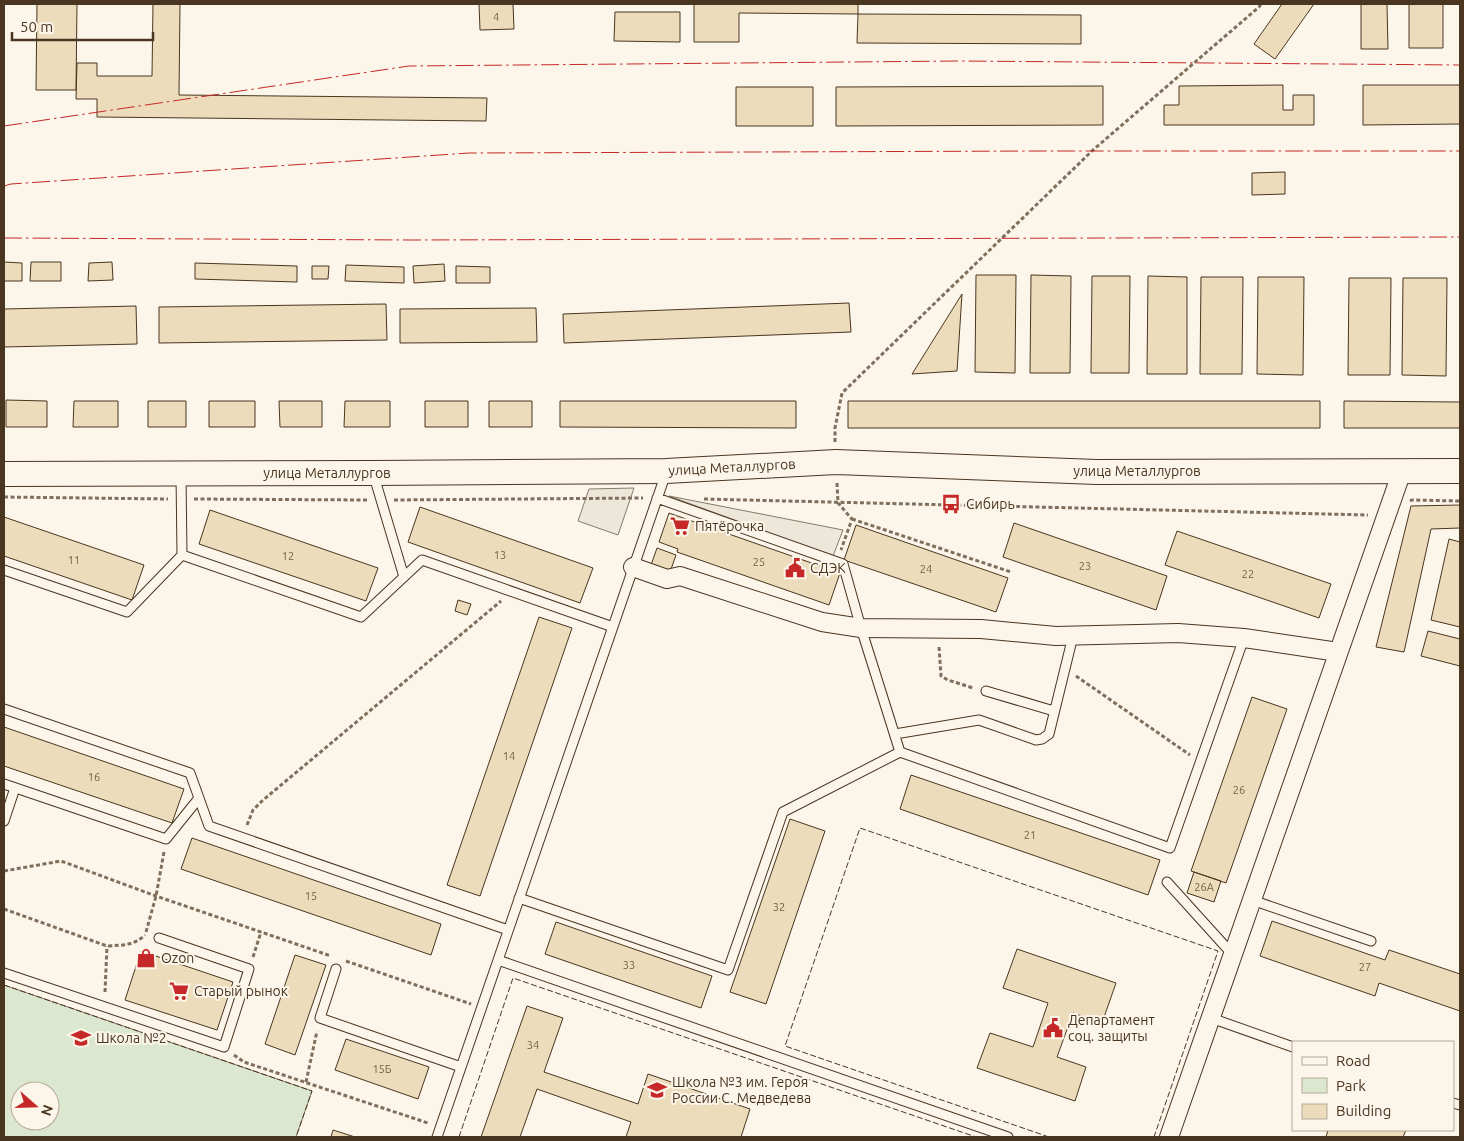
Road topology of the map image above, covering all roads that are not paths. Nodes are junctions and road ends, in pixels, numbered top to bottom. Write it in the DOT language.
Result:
graph roads {
  1 [pos="666,471"];
  2 [pos="1402,471"];
  3 [pos="1460,471"];
  4 [pos="373,473"];
  5 [pos="4,474"];
  6 [pos="181,474"];
  7 [pos="657,498"];
  8 [pos="182,555"];
  9 [pos="633,567"];
  10 [pos="4,570"];
  11 [pos="404,577"];
  12 [pos="612,627"];
  13 [pos="861,628"];
  14 [pos="1074,636"];
  15 [pos="1244,638"];
  16 [pos="1338,652"];
  17 [pos="986,691"];
  18 [pos="4,709"];
  19 [pos="1054,711"];
  20 [pos="894,734"];
  21 [pos="900,752"];
  22 [pos="4,784"];
  23 [pos="15,788"];
  24 [pos="200,798"];
  25 [pos="4,821"];
  26 [pos="1167,882"];
  27 [pos="519,898"];
  28 [pos="1252,900"];
  29 [pos="508,930"];
  30 [pos="159,938"];
  31 [pos="1371,942"];
  32 [pos="1233,955"];
  33 [pos="498,960"];
  34 [pos="336,970"];
  35 [pos="4,973"];
  36 [pos="1211,1018"];
  37 [pos="1292,1047"];
  38 [pos="461,1067"];
  39 [pos="437,1137"];
  40 [pos="1008,1137"];
  41 [pos="1169,1137"];
  1 -- 2 [label="street, улица Металлургов"];
  1 -- 4 [label="street, улица Металлургов"];
  1 -- 7 [label="lane"];
  2 -- 3 [label="street, улица Металлургов"];
  2 -- 16 [label="street"];
  4 -- 6 [label="street, улица Металлургов"];
  4 -- 11 [label="lane"];
  5 -- 6 [label="street, улица Металлургов"];
  6 -- 8 [label="lane"];
  7 -- 9 [label="lane"];
  7 -- 13 [label="lane"];
  8 -- 10 [label="lane"];
  8 -- 11 [label="lane"];
  9 -- 12 [label="lane"];
  9 -- 13 [label="street"];
  11 -- 12 [label="lane"];
  12 -- 27 [label="lane"];
  13 -- 14 [label="street"];
  13 -- 20 [label="lane"];
  14 -- 15 [label="street"];
  14 -- 19 [label="lane"];
  15 -- 16 [label="street"];
  15 -- 21 [label="lane"];
  16 -- 28 [label="street"];
  17 -- 19 [label="lane"];
  18 -- 24 [label="lane"];
  19 -- 20 [label="lane"];
  20 -- 21 [label="lane"];
  21 -- 27 [label="lane"];
  22 -- 23 [label="lane"];
  23 -- 24 [label="lane"];
  23 -- 25 [label="lane"];
  24 -- 29 [label="lane"];
  26 -- 32 [label="lane"];
  27 -- 29 [label="lane"];
  28 -- 31 [label="lane"];
  28 -- 32 [label="street"];
  29 -- 33 [label="lane"];
  30 -- 35 [label="lane"];
  32 -- 36 [label="street"];
  33 -- 38 [label="lane"];
  33 -- 40 [label="lane"];
  34 -- 38 [label="lane"];
  36 -- 37 [label="lane"];
  36 -- 41 [label="street"];
  38 -- 39 [label="lane"];
}
